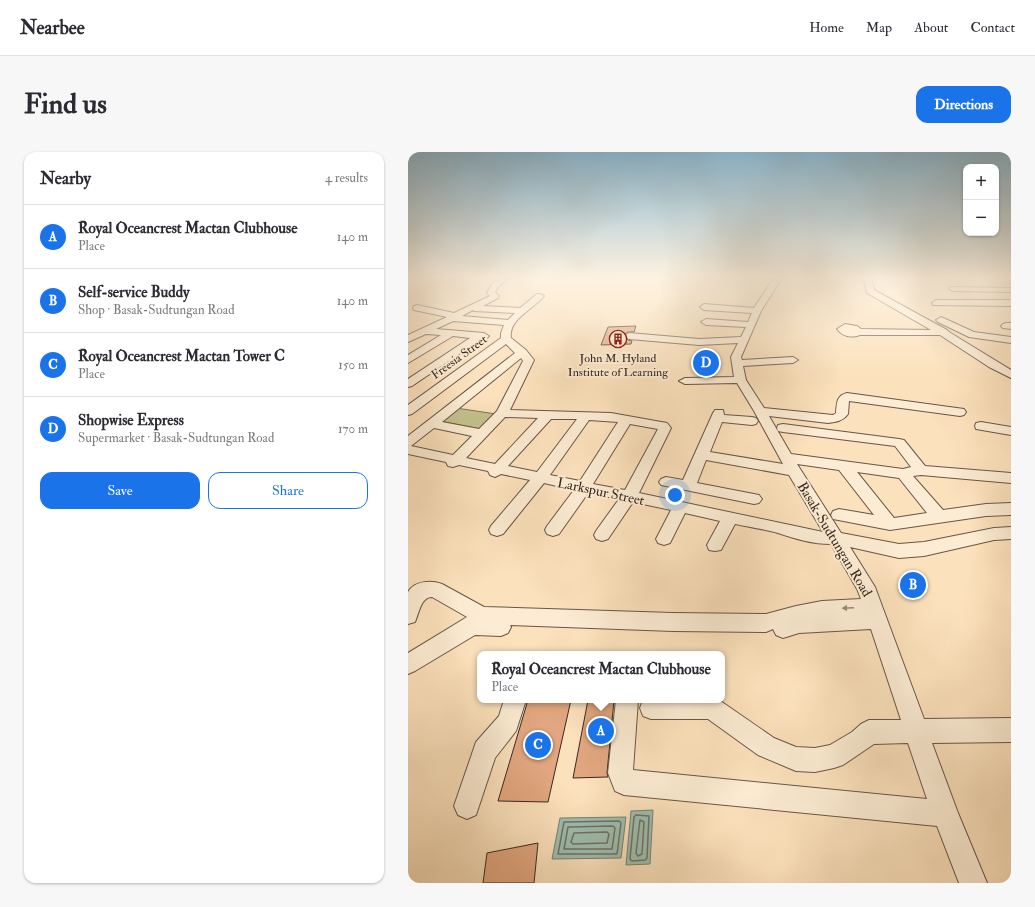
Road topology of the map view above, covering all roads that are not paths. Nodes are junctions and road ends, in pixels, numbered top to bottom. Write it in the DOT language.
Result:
graph roads {
  1 [pos="426,310"];
  2 [pos="468,310"];
  3 [pos="508,310"];
  4 [pos="715,310"];
  5 [pos="760,310"];
  6 [pos="906,310"];
  7 [pos="924,310"];
  8 [pos="523,311"];
  9 [pos="454,317"];
  10 [pos="706,322"];
  11 [pos="510,323"];
  12 [pos="751,325"];
  13 [pos="424,331"];
  14 [pos="858,332"];
  15 [pos="944,332"];
  16 [pos="451,334"];
  17 [pos="479,336"];
  18 [pos="629,336"];
  19 [pos="506,338"];
  20 [pos="408,339"];
  21 [pos="1011,340"];
  22 [pos="522,352"];
  23 [pos="408,360"];
  24 [pos="793,360"];
  25 [pos="738,372"];
  26 [pos="1011,375"];
  27 [pos="685,381"];
  28 [pos="408,384"];
  29 [pos="408,411"];
  30 [pos="960,412"];
  31 [pos="502,413"];
  32 [pos="547,416"];
  33 [pos="756,416"];
  34 [pos="585,417"];
  35 [pos="626,420"];
  36 [pos="432,424"];
  37 [pos="981,426"];
  38 [pos="782,428"];
  39 [pos="1011,431"];
  40 [pos="482,434"];
  41 [pos="408,443"];
  42 [pos="408,450"];
  43 [pos="408,453"];
  44 [pos="702,455"];
  45 [pos="455,461"];
  46 [pos="790,464"];
  47 [pos="844,466"];
  48 [pos="921,470"];
  49 [pos="496,471"];
  50 [pos="903,474"];
  51 [pos="1011,478"];
  52 [pos="539,480"];
  53 [pos="666,482"];
  54 [pos="688,487"];
  55 [pos="582,489"];
  56 [pos="627,499"];
  57 [pos="754,499"];
  58 [pos="1011,509"];
  59 [pos="679,510"];
  60 [pos="839,515"];
  61 [pos="940,517"];
  62 [pos="729,520"];
  63 [pos="890,524"];
  64 [pos="497,530"];
  65 [pos="552,530"];
  66 [pos="1011,533"];
  67 [pos="602,535"];
  68 [pos="837,538"];
  69 [pos="664,539"];
  70 [pos="715,545"];
  71 [pos="876,613"];
  72 [pos="408,616"];
  73 [pos="477,621"];
  74 [pos="408,664"];
  75 [pos="514,703"];
  76 [pos="627,703"];
  77 [pos="651,708"];
  78 [pos="1011,730"];
  79 [pos="917,731"];
  80 [pos="467,806"];
  81 [pos="945,814"];
  82 [pos="973,883"];
  1 -- 9 [label="street"];
  2 -- 9 [label="street"];
  3 -- 8 [label="street"];
  4 -- 12 [label="street"];
  5 -- 12 [label="street"];
  6 -- 15 [label="street"];
  7 -- 21 [label="street"];
  8 -- 11 [label="street"];
  9 -- 11 [label="street"];
  9 -- 13 [label="street"];
  10 -- 12 [label="street"];
  11 -- 19 [label="street"];
  12 -- 18 [label="street"];
  12 -- 25 [label="street"];
  13 -- 16 [label="street"];
  13 -- 20 [label="street"];
  14 -- 15 [label="street"];
  15 -- 26 [label="street"];
  16 -- 17 [label="street"];
  16 -- 23 [label="street"];
  17 -- 19 [label="street"];
  17 -- 28 [label="street"];
  19 -- 22 [label="street"];
  19 -- 29 [label="street, Freesia Street"];
  22 -- 31 [label="street"];
  22 -- 36 [label="street"];
  24 -- 25 [label="street"];
  25 -- 27 [label="street"];
  25 -- 33 [label="street, Basak-Sudtungan Road"];
  30 -- 33 [label="street"];
  31 -- 32 [label="street"];
  31 -- 40 [label="street"];
  32 -- 34 [label="street"];
  32 -- 49 [label="street"];
  33 -- 44 [label="street"];
  33 -- 46 [label="street, Basak-Sudtungan Road"];
  34 -- 35 [label="street"];
  34 -- 52 [label="street"];
  35 -- 55 [label="street"];
  35 -- 56 [label="street"];
  36 -- 40 [label="street"];
  36 -- 41 [label="street"];
  37 -- 39 [label="street"];
  38 -- 48 [label="street"];
  40 -- 45 [label="street"];
  42 -- 45 [label="street, Larkspur Street"];
  43 -- 45 [label="street, Larkspur Street"];
  44 -- 46 [label="street"];
  44 -- 54 [label="street"];
  45 -- 49 [label="street, Larkspur Street"];
  46 -- 47 [label="street"];
  46 -- 68 [label="street, Basak-Sudtungan Road"];
  47 -- 50 [label="street"];
  47 -- 63 [label="street"];
  48 -- 50 [label="street"];
  48 -- 51 [label="street"];
  49 -- 52 [label="street, Larkspur Street"];
  50 -- 61 [label="street"];
  52 -- 55 [label="street, Larkspur Street"];
  52 -- 64 [label="street"];
  53 -- 54 [label="street"];
  54 -- 57 [label="street"];
  55 -- 56 [label="street, Larkspur Street"];
  55 -- 65 [label="street"];
  56 -- 59 [label="street, Larkspur Street"];
  56 -- 67 [label="street"];
  58 -- 61 [label="street"];
  59 -- 62 [label="street, Larkspur Street"];
  59 -- 69 [label="street"];
  60 -- 63 [label="street"];
  61 -- 63 [label="street"];
  62 -- 68 [label="street, Larkspur Street"];
  62 -- 70 [label="street"];
  66 -- 68 [label="street, Larkspur Street"];
  68 -- 71 [label="street, Basak-Sudtungan Road"];
  71 -- 73 [label="street"];
  71 -- 79 [label="street, Basak-Sudtungan Road"];
  72 -- 73 [label="street"];
  73 -- 74 [label="street"];
  75 -- 80 [label="street"];
  76 -- 81 [label="street"];
  77 -- 79 [label="street"];
  78 -- 79 [label="street"];
  79 -- 81 [label="street, Basak-Sudtungan Road"];
  81 -- 82 [label="street, Basak-Sudtungan Road"];
}
